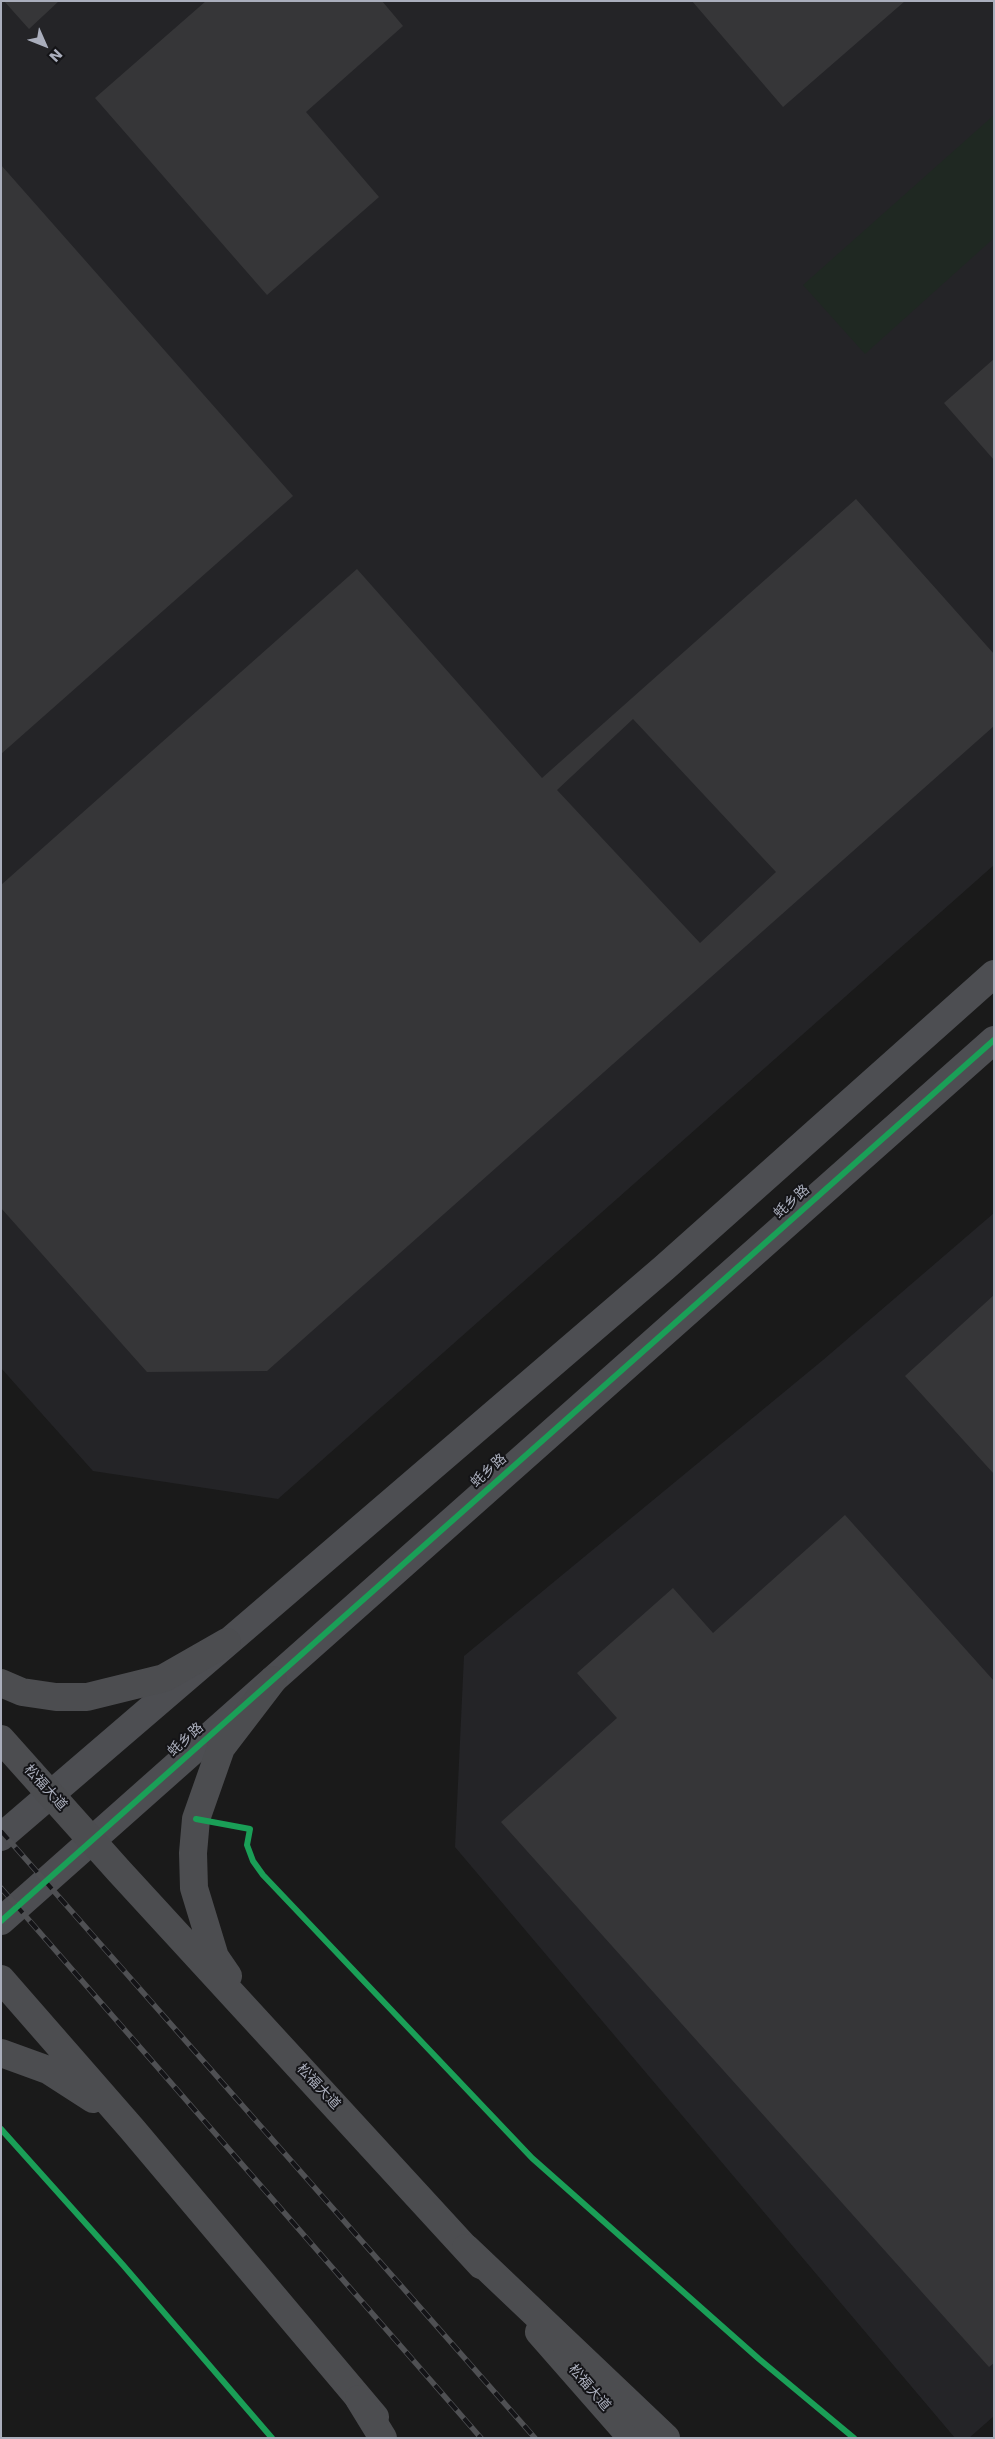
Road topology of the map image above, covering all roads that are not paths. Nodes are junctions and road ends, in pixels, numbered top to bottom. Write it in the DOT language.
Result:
graph roads {
  1 [pos="994,974"];
  2 [pos="994,1040"];
  3 [pos="227,1642"];
  4 [pos="273,1680"];
  5 [pos="1,1683"];
  6 [pos="1,1739"];
  7 [pos="50,1793"];
  8 [pos="1,1837"];
  9 [pos="92,1841"];
  10 [pos="1,1922"];
  11 [pos="1,1979"];
  12 [pos="257,2021"];
  13 [pos="1,2053"];
  14 [pos="132,2129"];
  15 [pos="466,2248"];
  16 [pos="359,2399"];
  17 [pos="382,2438"];
  18 [pos="394,2438"];
  19 [pos="632,2438"];
  20 [pos="666,2438"];
  1 -- 3 [label="street"];
  2 -- 4 [label="street, 蚝乡路"];
  3 -- 5 [label="main road"];
  3 -- 7 [label="street"];
  4 -- 9 [label="street, 蚝乡路"];
  4 -- 12 [label="main road"];
  6 -- 7 [label="main road, 松福大道"];
  7 -- 8 [label="street"];
  7 -- 9 [label="main road, 松福大道"];
  9 -- 10 [label="street, 蚝乡路"];
  9 -- 12 [label="main road, 松福大道"];
  11 -- 14 [label="main road"];
  12 -- 15 [label="main road, 松福大道"];
  13 -- 14 [label="main road"];
  14 -- 16 [label="main road"];
  15 -- 19 [label="main road, 松福大道"];
  15 -- 20 [label="main road"];
  16 -- 17 [label="main road"];
  16 -- 18 [label="main road"];
}
